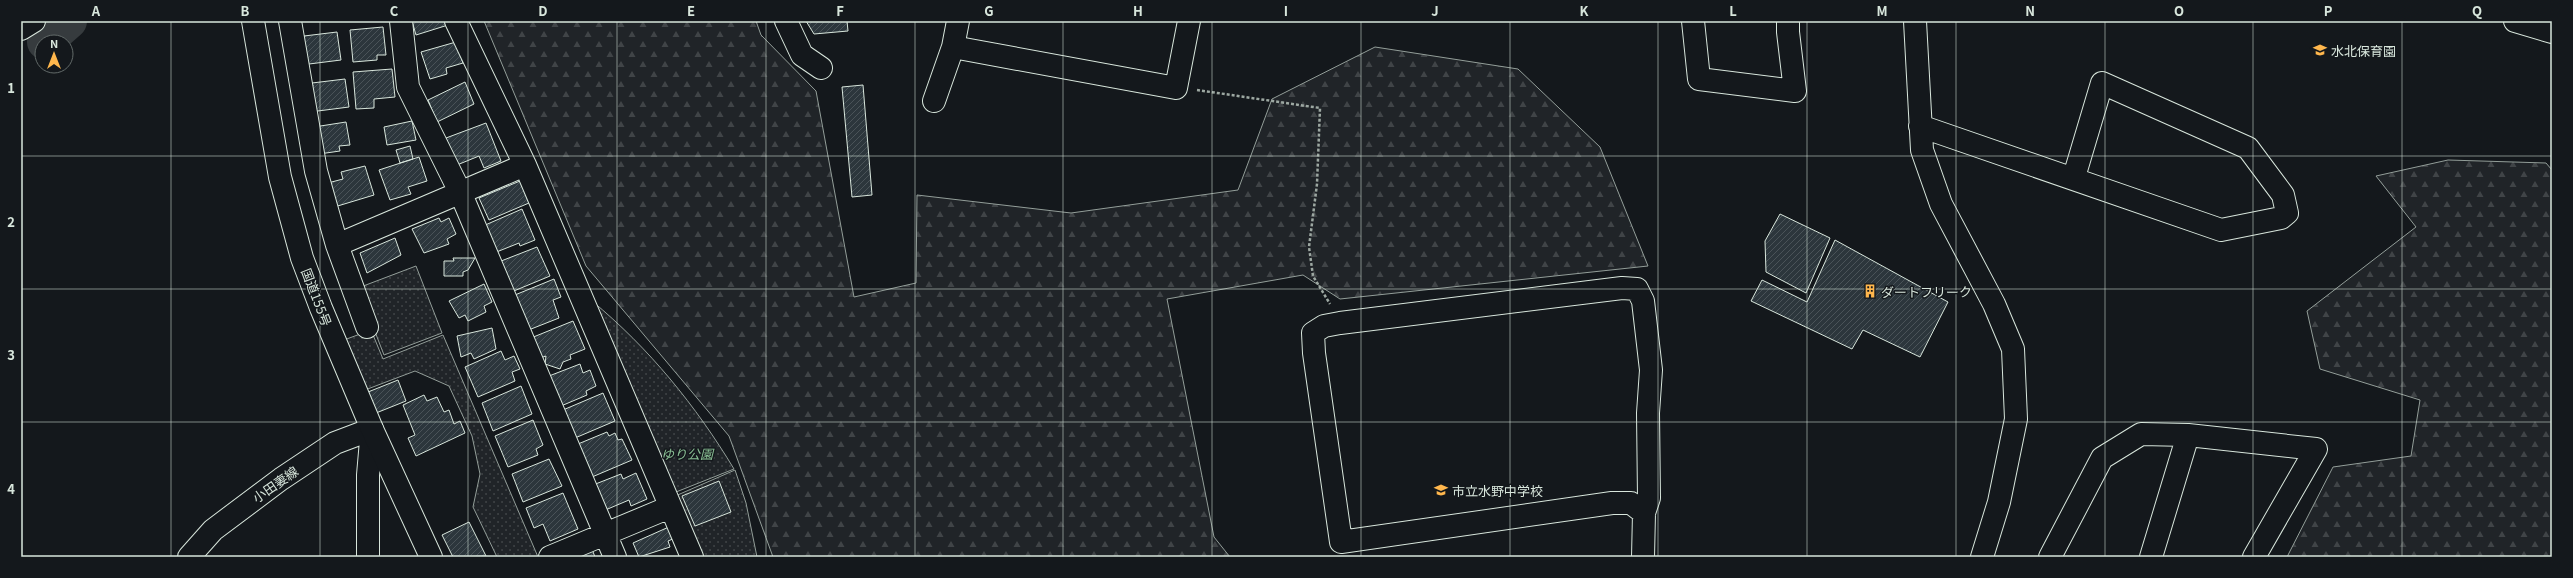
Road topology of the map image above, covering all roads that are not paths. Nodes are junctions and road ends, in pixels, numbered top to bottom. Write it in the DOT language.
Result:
graph roads {
  1 [pos="34,21"];
  2 [pos="253,21"];
  3 [pos="290,21"];
  4 [pos="401,21"];
  5 [pos="456,21"];
  6 [pos="786,21"];
  7 [pos="958,21"];
  8 [pos="1189,21"];
  9 [pos="1693,21"];
  10 [pos="1788,21"];
  11 [pos="1915,21"];
  12 [pos="2515,21"];
  13 [pos="21,29"];
  14 [pos="2552,32"];
  15 [pos="953,47"];
  16 [pos="821,68"];
  17 [pos="934,101"];
  18 [pos="1920,126"];
  19 [pos="524,165"];
  20 [pos="2074,177"];
  21 [pos="461,194"];
  22 [pos="337,245"];
  23 [pos="367,327"];
  24 [pos="372,429"];
  25 [pos="2188,435"];
  26 [pos="670,507"];
  27 [pos="1644,513"];
  28 [pos="605,535"];
  29 [pos="189,557"];
  30 [pos="368,557"];
  31 [pos="431,557"];
  32 [pos="550,557"];
  33 [pos="615,557"];
  34 [pos="692,557"];
  35 [pos="1643,557"];
  36 [pos="1982,557"];
  37 [pos="2050,557"];
  38 [pos="2151,557"];
  39 [pos="2254,557"];
  1 -- 13 [label="main road"];
  2 -- 24 [label="main road, 国道155号"];
  3 -- 22 [label="main road"];
  4 -- 21 [label="main road"];
  5 -- 19 [label="main road"];
  6 -- 16 [label="main road"];
  7 -- 15 [label="main road"];
  8 -- 15 [label="main road"];
  9 -- 10 [label="main road"];
  11 -- 18 [label="main road"];
  12 -- 14 [label="main road"];
  15 -- 17 [label="main road"];
  18 -- 20 [label="main road"];
  18 -- 36 [label="main road"];
  19 -- 21 [label="main road"];
  19 -- 26 [label="main road"];
  21 -- 22 [label="main road"];
  21 -- 28 [label="main road"];
  22 -- 23 [label="main road"];
  24 -- 29 [label="main road, 小田妻線"];
  24 -- 30 [label="main road"];
  24 -- 31 [label="main road, 国道155号"];
  25 -- 37 [label="main road"];
  25 -- 38 [label="main road"];
  25 -- 39 [label="main road"];
  26 -- 28 [label="main road"];
  26 -- 34 [label="main road"];
  27 -- 27 [label="main road"];
  27 -- 35 [label="main road"];
  28 -- 32 [label="main road"];
  28 -- 33 [label="main road"];
}
